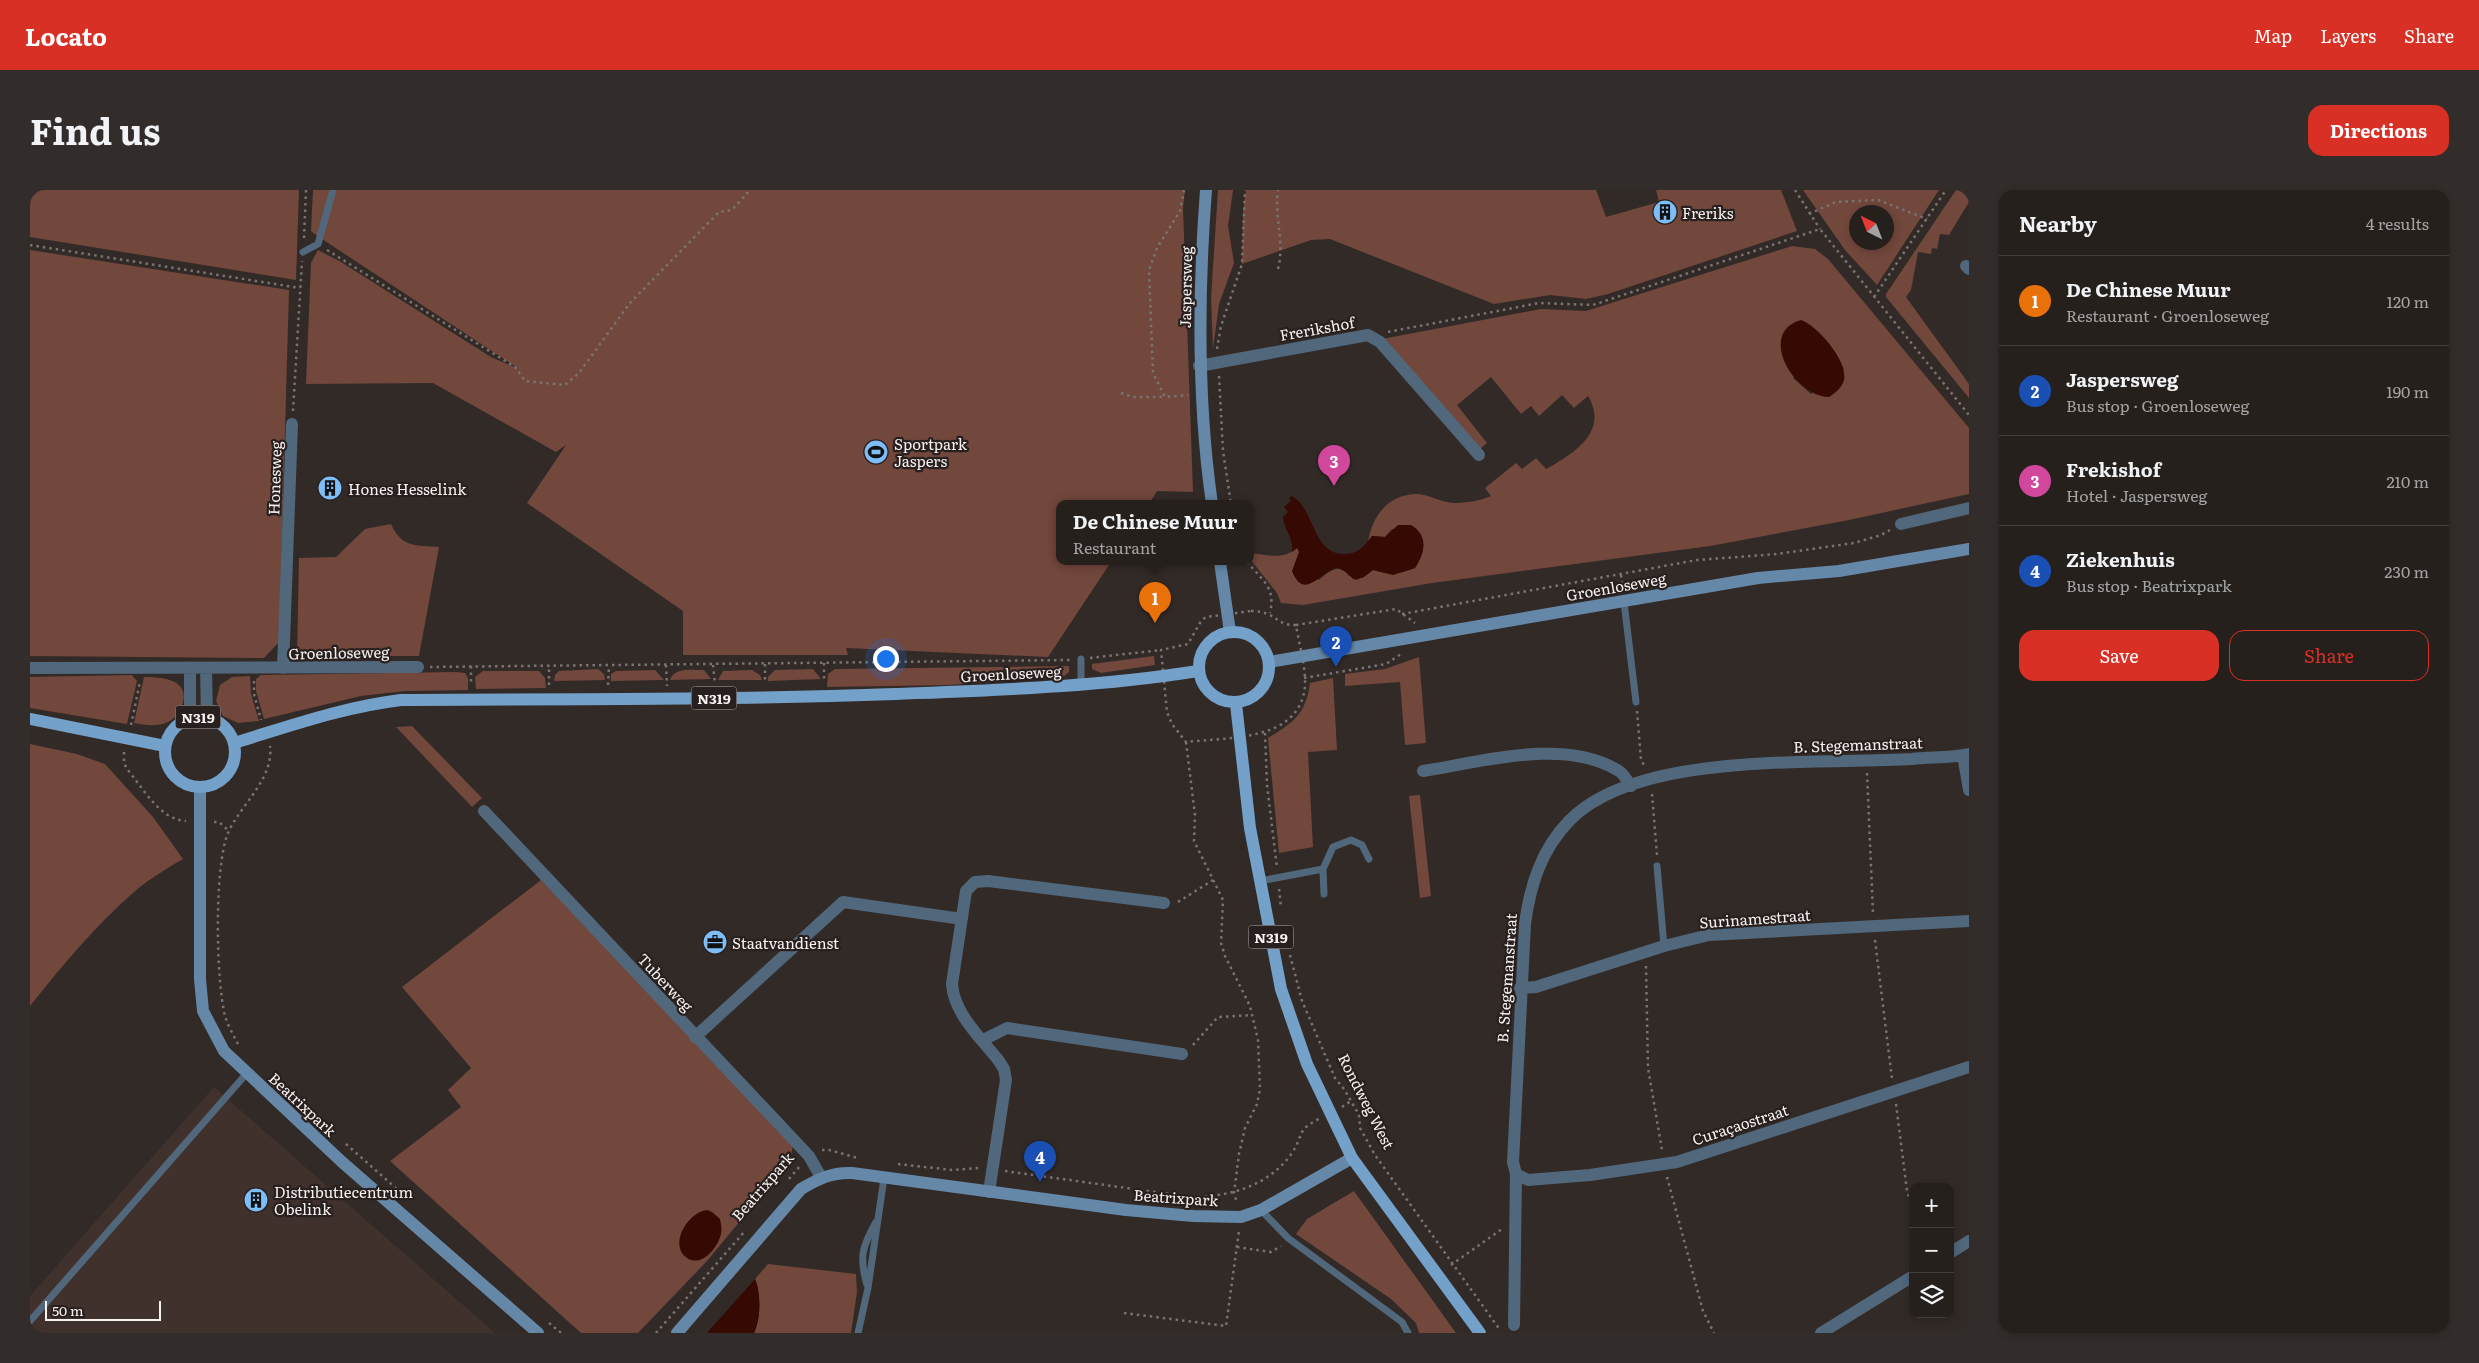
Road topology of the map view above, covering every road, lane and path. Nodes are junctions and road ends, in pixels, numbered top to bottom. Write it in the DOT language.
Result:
graph roads {
  1 [pos="333,190"];
  2 [pos="750,190"];
  3 [pos="1184,190"];
  4 [pos="1206,190"];
  5 [pos="1245,190"];
  6 [pos="1278,190"];
  7 [pos="1794,190"];
  8 [pos="1946,190"];
  9 [pos="1809,214"];
  10 [pos="1927,219"];
  11 [pos="1820,229"];
  12 [pos="318,244"];
  13 [pos="30,245"];
  14 [pos="303,252"];
  15 [pos="1278,269"];
  16 [pos="1874,296"];
  17 [pos="1368,335"];
  18 [pos="1218,362"];
  19 [pos="1199,366"];
  20 [pos="1121,393"];
  21 [pos="1200,394"];
  22 [pos="1165,397"];
  23 [pos="1969,415"];
  24 [pos="292,424"];
  25 [pos="1479,454"];
  26 [pos="1212,500"];
  27 [pos="1230,500"];
  28 [pos="1969,508"];
  29 [pos="1901,524"];
  30 [pos="1969,549"];
  31 [pos="1220,565"];
  32 [pos="1250,565"];
  33 [pos="1624,602"];
  34 [pos="1270,613"];
  35 [pos="1228,614"];
  36 [pos="1402,614"];
  37 [pos="1296,625"];
  38 [pos="1230,632"];
  39 [pos="1429,634"];
  40 [pos="1408,649"];
  41 [pos="1161,650"];
  42 [pos="1301,656"];
  43 [pos="1081,659"];
  44 [pos="1269,662"];
  45 [pos="824,663"];
  46 [pos="765,664"];
  47 [pos="549,665"];
  48 [pos="472,666"];
  49 [pos="610,666"];
  50 [pos="666,666"];
  51 [pos="713,666"];
  52 [pos="418,667"];
  53 [pos="30,668"];
  54 [pos="143,668"];
  55 [pos="190,668"];
  56 [pos="206,668"];
  57 [pos="283,668"];
  58 [pos="253,669"];
  59 [pos="1198,671"];
  60 [pos="1163,677"];
  61 [pos="1304,678"];
  62 [pos="1082,685"];
  63 [pos="825,696"];
  64 [pos="765,697"];
  65 [pos="667,698"];
  66 [pos="716,698"];
  67 [pos="549,699"];
  68 [pos="608,699"];
  69 [pos="472,700"];
  70 [pos="1636,702"];
  71 [pos="1236,704"];
  72 [pos="190,718"];
  73 [pos="206,718"];
  74 [pos="30,719"];
  75 [pos="265,733"];
  76 [pos="1265,733"];
  77 [pos="1240,735"];
  78 [pos="128,738"];
  79 [pos="1186,742"];
  80 [pos="234,743"];
  81 [pos="165,746"];
  82 [pos="1966,755"];
  83 [pos="1867,762"];
  84 [pos="1423,771"];
  85 [pos="1631,786"];
  86 [pos="200,788"];
  87 [pos="1969,790"];
  88 [pos="484,811"];
  89 [pos="199,822"];
  90 [pos="229,831"];
  91 [pos="1369,859"];
  92 [pos="1658,866"];
  93 [pos="1322,869"];
  94 [pos="1278,877"];
  95 [pos="1213,880"];
  96 [pos="1260,880"];
  97 [pos="1324,894"];
  98 [pos="1164,903"];
  99 [pos="1282,912"];
  100 [pos="962,919"];
  101 [pos="1969,921"];
  102 [pos="1874,927"];
  103 [pos="1664,946"];
  104 [pos="1288,947"];
  105 [pos="1645,952"];
  106 [pos="1520,988"];
  107 [pos="1253,1014"];
  108 [pos="695,1038"];
  109 [pos="983,1040"];
  110 [pos="239,1046"];
  111 [pos="1182,1054"];
  112 [pos="1969,1067"];
  113 [pos="246,1073"];
  114 [pos="1894,1090"];
  115 [pos="1351,1101"];
  116 [pos="1329,1114"];
  117 [pos="345,1143"];
  118 [pos="809,1156"];
  119 [pos="1352,1158"];
  120 [pos="863,1159"];
  121 [pos="896,1163"];
  122 [pos="1664,1165"];
  123 [pos="993,1169"];
  124 [pos="1516,1174"];
  125 [pos="821,1177"];
  126 [pos="884,1178"];
  127 [pos="784,1186"];
  128 [pos="989,1192"];
  129 [pos="1234,1193"];
  130 [pos="404,1195"];
  131 [pos="1909,1196"];
  132 [pos="1261,1210"];
  133 [pos="1241,1217"];
  134 [pos="1515,1219"];
  135 [pos="745,1230"];
  136 [pos="1291,1240"];
  137 [pos="1969,1241"];
  138 [pos="1237,1247"];
  139 [pos="1954,1250"];
  140 [pos="1452,1264"];
  141 [pos="1909,1278"];
  142 [pos="1124,1313"];
  143 [pos="546,1320"];
  144 [pos="30,1322"];
  145 [pos="1514,1325"];
  146 [pos="538,1333"];
  147 [pos="561,1333"];
  148 [pos="656,1333"];
  149 [pos="677,1333"];
  150 [pos="858,1333"];
  151 [pos="1408,1333"];
  152 [pos="1480,1333"];
  153 [pos="1502,1333"];
  154 [pos="1714,1333"];
  155 [pos="1821,1333"];
  1 -- 12 [label="lane"];
  2 -- 12 [label="path"];
  3 -- 22 [label="path"];
  4 -- 19 [label="street, Jaspersweg"];
  5 -- 18 [label="path"];
  6 -- 15 [label="path"];
  7 -- 9 [label="path"];
  8 -- 10 [label="path"];
  9 -- 10 [label="path"];
  9 -- 11 [label="path"];
  10 -- 16 [label="path"];
  11 -- 16 [label="path"];
  11 -- 17 [label="path"];
  12 -- 14 [label="lane"];
  13 -- 24 [label="path, Honesweg"];
  16 -- 23 [label="path"];
  17 -- 18 [label="street, Frerikshof"];
  17 -- 25 [label="street, Frerikshof"];
  18 -- 19 [label="street, Frerikshof"];
  18 -- 27 [label="path"];
  19 -- 21 [label="street, Jaspersweg"];
  20 -- 22 [label="path"];
  21 -- 22 [label="path"];
  21 -- 26 [label="street, Jaspersweg"];
  24 -- 57 [label="street, Honesweg"];
  28 -- 29 [label="street"];
  29 -- 36 [label="path"];
  30 -- 33 [label="street, Groenloseweg"];
  31 -- 35 [label="street"];
  32 -- 34 [label="path"];
  33 -- 39 [label="street, Groenloseweg"];
  33 -- 70 [label="lane"];
  34 -- 35 [label="path"];
  34 -- 37 [label="path"];
  35 -- 38 [label="street"];
  35 -- 41 [label="path"];
  36 -- 37 [label="path"];
  36 -- 39 [label="path"];
  37 -- 42 [label="path"];
  38 -- 44 [label="main road"];
  38 -- 59 [label="main road"];
  39 -- 42 [label="street, Groenloseweg"];
  40 -- 61 [label="path"];
  41 -- 43 [label="path, Groenloseweg"];
  41 -- 60 [label="path"];
  42 -- 44 [label="street, Groenloseweg"];
  42 -- 61 [label="path"];
  43 -- 45 [label="path, Groenloseweg"];
  43 -- 62 [label="lane"];
  44 -- 71 [label="main road"];
  45 -- 46 [label="path, Groenloseweg"];
  45 -- 63 [label="path"];
  46 -- 51 [label="path, Groenloseweg"];
  46 -- 64 [label="path"];
  47 -- 48 [label="path, Groenloseweg"];
  47 -- 49 [label="path, Groenloseweg"];
  47 -- 67 [label="path"];
  48 -- 52 [label="path, Groenloseweg"];
  48 -- 69 [label="path"];
  49 -- 50 [label="path, Groenloseweg"];
  49 -- 68 [label="path"];
  50 -- 51 [label="path, Groenloseweg"];
  50 -- 65 [label="path"];
  51 -- 66 [label="path"];
  52 -- 57 [label="street, Groenloseweg"];
  53 -- 54 [label="street, Groenloseweg"];
  54 -- 55 [label="street, Groenloseweg"];
  54 -- 78 [label="path"];
  55 -- 56 [label="street, Groenloseweg"];
  55 -- 72 [label="street"];
  56 -- 58 [label="street, Groenloseweg"];
  56 -- 73 [label="street"];
  57 -- 58 [label="street, Groenloseweg"];
  58 -- 75 [label="path"];
  59 -- 60 [label="main road, Groenloseweg / N319"];
  59 -- 71 [label="main road"];
  60 -- 62 [label="main road, Groenloseweg / N319"];
  60 -- 79 [label="path"];
  61 -- 76 [label="path"];
  62 -- 63 [label="main road, Groenloseweg / N319"];
  63 -- 64 [label="main road, Groenloseweg / N319"];
  64 -- 66 [label="main road, Groenloseweg / N319"];
  65 -- 66 [label="main road, Groenloseweg / N319"];
  65 -- 68 [label="main road, Groenloseweg / N319"];
  67 -- 68 [label="main road, Groenloseweg / N319"];
  67 -- 69 [label="main road, Groenloseweg / N319"];
  69 -- 75 [label="main road, Groenloseweg / N319"];
  71 -- 77 [label="main road, N319"];
  72 -- 73 [label="main road, N319"];
  72 -- 81 [label="main road, N319"];
  73 -- 80 [label="main road, N319"];
  74 -- 78 [label="main road, N319"];
  75 -- 80 [label="main road, Groenloseweg / N319"];
  75 -- 90 [label="path"];
  76 -- 77 [label="path"];
  76 -- 94 [label="path"];
  77 -- 79 [label="path"];
  77 -- 96 [label="main road, N319"];
  78 -- 81 [label="main road, N319"];
  78 -- 89 [label="path"];
  79 -- 95 [label="path"];
  80 -- 86 [label="main road, N319"];
  81 -- 86 [label="main road, N319"];
  82 -- 83 [label="street, B. Stegemanstraat"];
  82 -- 87 [label="street"];
  83 -- 85 [label="street, B. Stegemanstraat"];
  83 -- 102 [label="path"];
  84 -- 85 [label="street"];
  85 -- 106 [label="street, B. Stegemanstraat"];
  86 -- 89 [label="street, Beatrixpark"];
  88 -- 108 [label="street, Tuberweg"];
  89 -- 90 [label="path"];
  89 -- 113 [label="street, Beatrixpark"];
  90 -- 110 [label="path"];
  91 -- 93 [label="lane"];
  92 -- 103 [label="lane"];
  93 -- 94 [label="lane"];
  93 -- 97 [label="lane"];
  94 -- 96 [label="lane"];
  94 -- 99 [label="path"];
  95 -- 98 [label="path"];
  95 -- 107 [label="path"];
  96 -- 116 [label="main road, N319"];
  98 -- 100 [label="street"];
  100 -- 108 [label="street"];
  100 -- 109 [label="street"];
  101 -- 102 [label="street, Surinamestraat"];
  102 -- 103 [label="street, Surinamestraat"];
  102 -- 114 [label="path"];
  103 -- 105 [label="street, Surinamestraat"];
  104 -- 115 [label="path, Rondweg West"];
  105 -- 106 [label="street, Surinamestraat"];
  105 -- 122 [label="path"];
  106 -- 124 [label="street, B. Stegemanstraat"];
  107 -- 111 [label="path"];
  107 -- 129 [label="path"];
  108 -- 118 [label="street, Tuberweg"];
  109 -- 111 [label="street"];
  109 -- 123 [label="street"];
  112 -- 114 [label="street, Curaçaostraat"];
  113 -- 144 [label="lane"];
  113 -- 146 [label="street, Beatrixpark"];
  114 -- 122 [label="street, Curaçaostraat"];
  114 -- 131 [label="path"];
  115 -- 116 [label="path, Beatrixpark"];
  115 -- 140 [label="path, Rondweg West"];
  116 -- 119 [label="main road, N319"];
  116 -- 129 [label="path, Beatrixpark"];
  117 -- 130 [label="path, Beatrixpark"];
  118 -- 120 [label="path, Beatrixpark"];
  118 -- 125 [label="street, Tuberweg"];
  118 -- 127 [label="path, Beatrixpark"];
  119 -- 132 [label="street, Beatrixpark"];
  119 -- 152 [label="main road, N319"];
  121 -- 123 [label="path, Beatrixpark"];
  122 -- 124 [label="street, Curaçaostraat"];
  122 -- 154 [label="path"];
  123 -- 128 [label="street"];
  123 -- 129 [label="path, Beatrixpark"];
  124 -- 134 [label="street, B. Stegemanstraat"];
  125 -- 126 [label="street, Beatrixpark"];
  125 -- 149 [label="street, Beatrixpark"];
  126 -- 128 [label="street, Beatrixpark"];
  126 -- 150 [label="lane"];
  128 -- 133 [label="street, Beatrixpark"];
  129 -- 133 [label="path"];
  132 -- 133 [label="street, Beatrixpark"];
  132 -- 136 [label="lane"];
  133 -- 138 [label="path"];
  134 -- 140 [label="path"];
  134 -- 145 [label="street, B. Stegemanstraat"];
  135 -- 148 [label="path, Beatrixpark"];
  136 -- 138 [label="path"];
  136 -- 151 [label="lane"];
  137 -- 139 [label="street"];
  138 -- 142 [label="path"];
  140 -- 153 [label="path, Rondweg West"];
  141 -- 155 [label="street"];
  143 -- 147 [label="path"];
}
